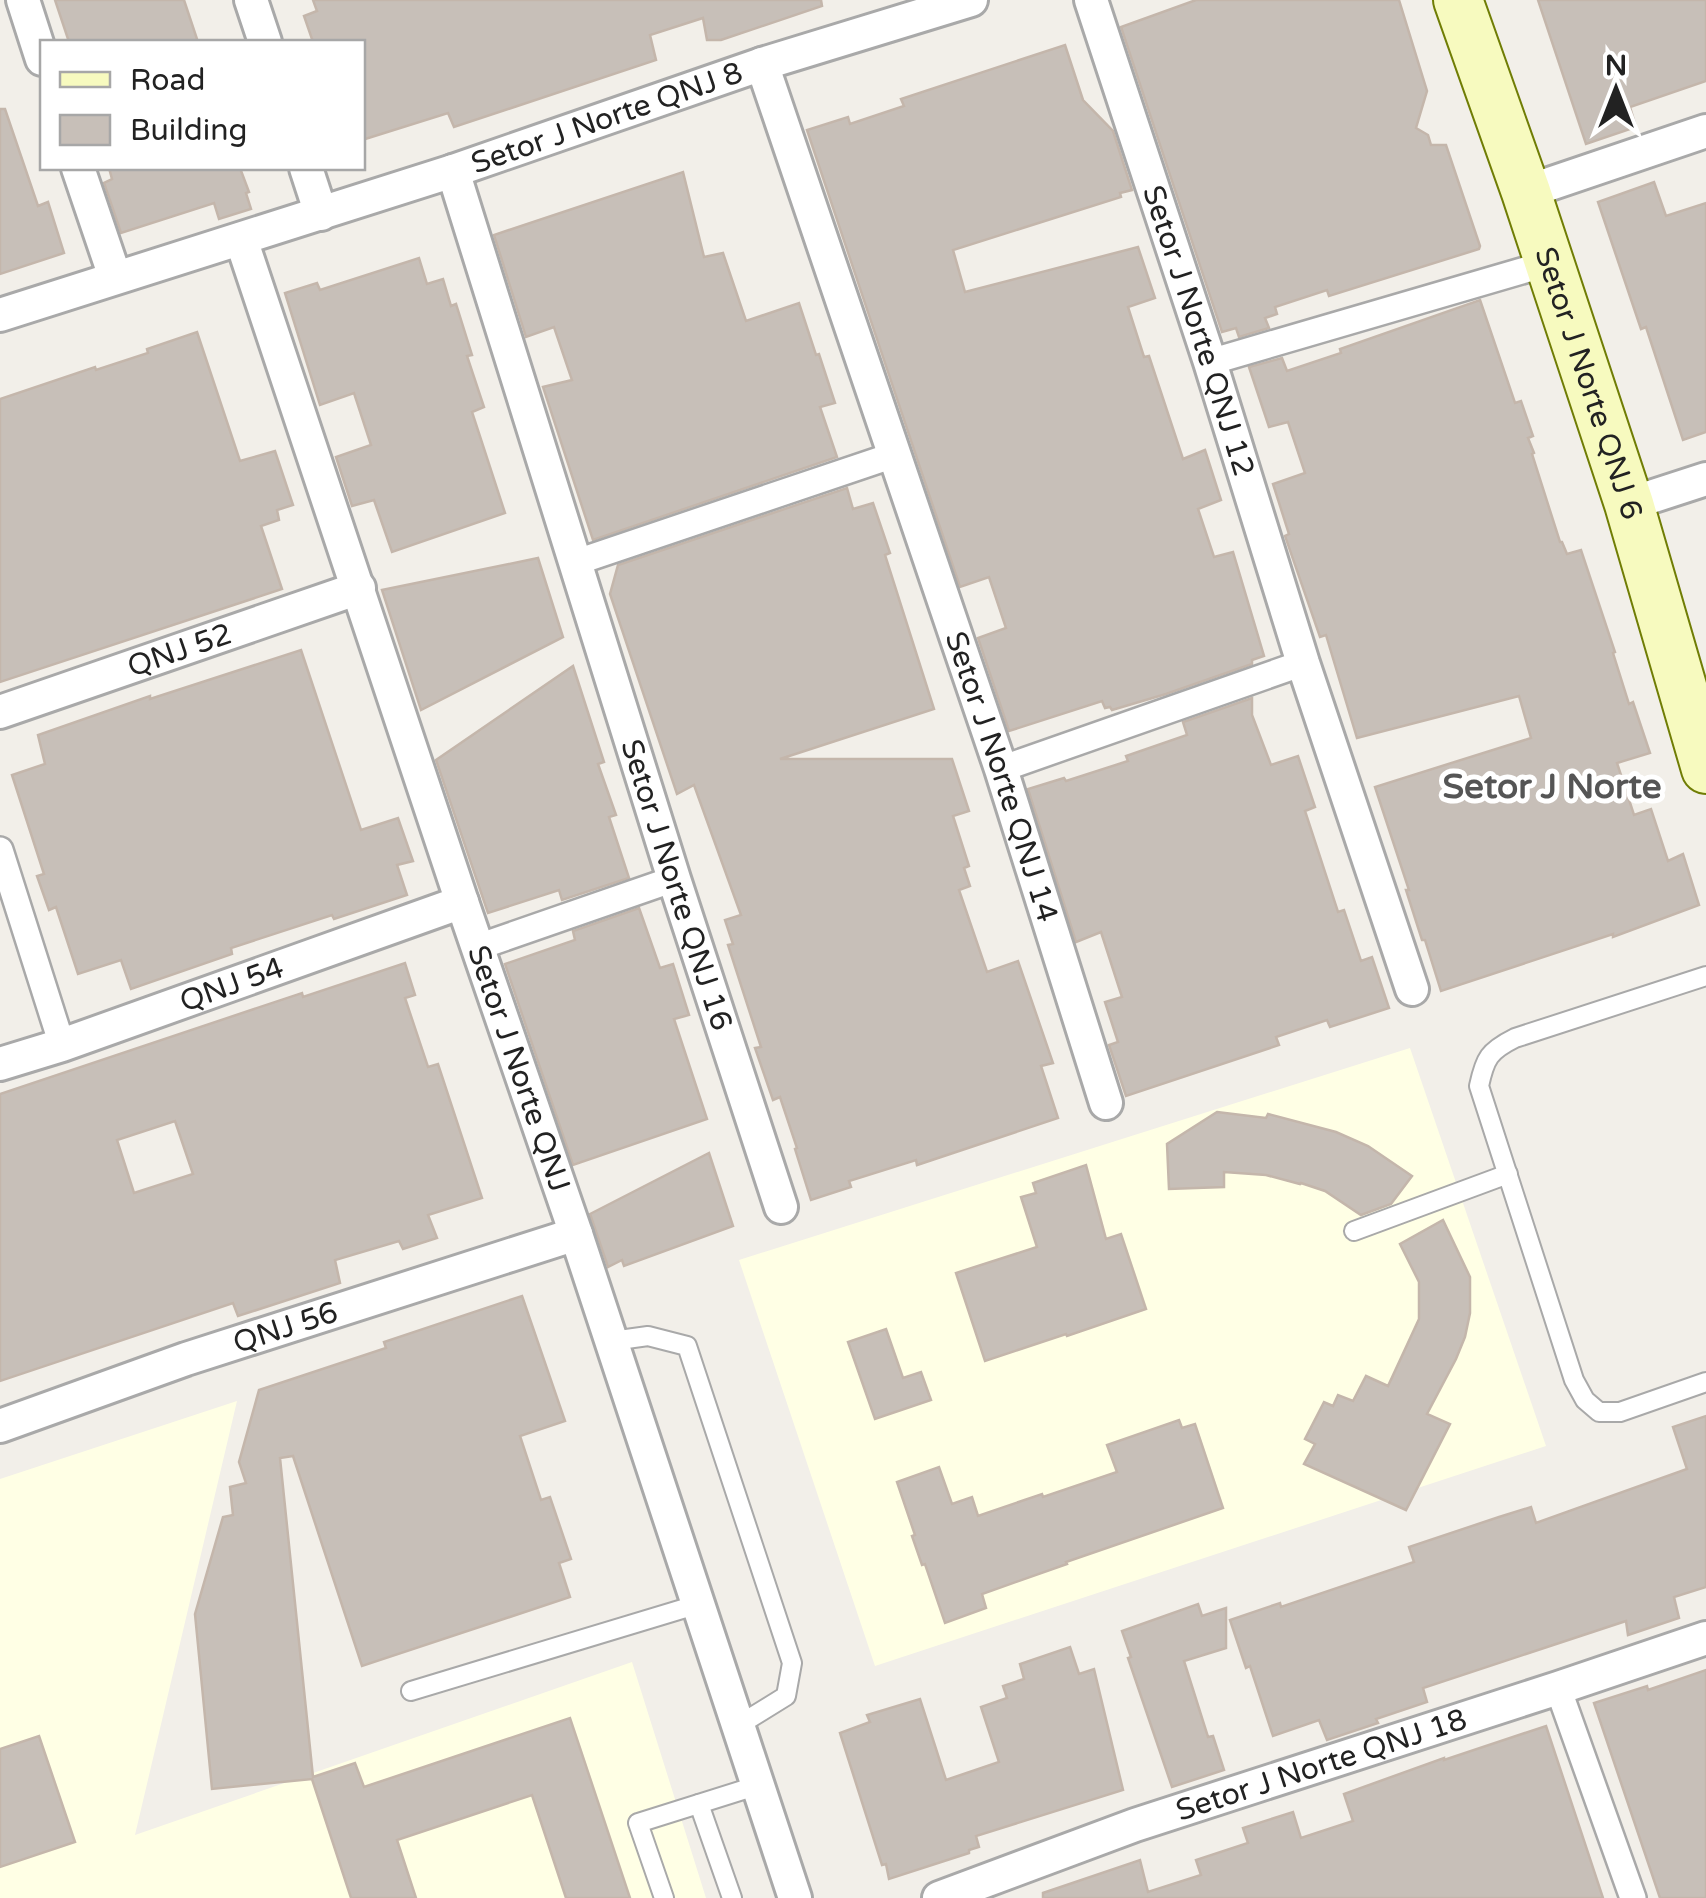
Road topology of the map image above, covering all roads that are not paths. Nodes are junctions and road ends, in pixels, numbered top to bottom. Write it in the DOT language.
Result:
graph roads {
  1 [pos="23,0"];
  2 [pos="251,0"];
  3 [pos="971,0"];
  4 [pos="1091,0"];
  5 [pos="1458,0"];
  6 [pos="264,40"];
  7 [pos="40,54"];
  8 [pos="762,64"];
  9 [pos="1706,131"];
  10 [pos="79,170"];
  11 [pos="307,170"];
  12 [pos="454,171"];
  13 [pos="1526,192"];
  14 [pos="321,214"];
  15 [pos="241,240"];
  16 [pos="1549,263"];
  17 [pos="114,277"];
  18 [pos="0,315"];
  19 [pos="1210,362"];
  20 [pos="894,455"];
  21 [pos="1706,478"];
  22 [pos="1630,504"];
  23 [pos="576,562"];
  24 [pos="359,588"];
  25 [pos="1302,664"];
  26 [pos="0,712"];
  27 [pos="1001,769"];
  28 [pos="1706,769"];
  29 [pos="0,850"];
  30 [pos="674,879"];
  31 [pos="462,902"];
  32 [pos="478,947"];
  33 [pos="1706,976"];
  34 [pos="1412,989"];
  35 [pos="62,1046"];
  36 [pos="0,1064"];
  37 [pos="1106,1103"];
  38 [pos="1508,1174"];
  39 [pos="781,1208"];
  40 [pos="1354,1231"];
  41 [pos="576,1234"];
  42 [pos="612,1341"];
  43 [pos="1706,1382"];
  44 [pos="0,1426"];
  45 [pos="698,1604"];
  46 [pos="1706,1638"];
  47 [pos="1558,1688"];
  48 [pos="410,1691"];
  49 [pos="739,1725"];
  50 [pos="759,1785"];
  51 [pos="699,1804"];
  52 [pos="664,1898"];
  53 [pos="732,1898"];
  54 [pos="796,1898"];
  55 [pos="939,1898"];
  56 [pos="1632,1898"];
  1 -- 7 [label="street"];
  2 -- 6 [label="street"];
  3 -- 8 [label="street, Setor J Norte QNJ 8"];
  4 -- 19 [label="street, Setor J Norte QNJ 12"];
  5 -- 13 [label="main road, Setor J Norte QNJ 6"];
  8 -- 12 [label="street, Setor J Norte QNJ 8"];
  8 -- 20 [label="street, Setor J Norte QNJ 14"];
  9 -- 13 [label="street"];
  10 -- 17 [label="street"];
  11 -- 14 [label="street"];
  12 -- 14 [label="street, Setor J Norte QNJ 8"];
  12 -- 23 [label="street, Setor J Norte QNJ 16"];
  13 -- 16 [label="main road, Setor J Norte QNJ 6"];
  14 -- 15 [label="street, Setor J Norte QNJ 8"];
  15 -- 17 [label="street, Setor J Norte QNJ 8"];
  15 -- 24 [label="street, Setor J Norte QNJ"];
  16 -- 19 [label="street"];
  16 -- 22 [label="main road, Setor J Norte QNJ 6"];
  17 -- 18 [label="street, Setor J Norte QNJ 8"];
  19 -- 25 [label="street, Setor J Norte QNJ 12"];
  20 -- 23 [label="street"];
  20 -- 27 [label="street, Setor J Norte QNJ 14"];
  21 -- 22 [label="street"];
  22 -- 28 [label="main road, Setor J Norte QNJ 6"];
  23 -- 30 [label="street, Setor J Norte QNJ 16"];
  24 -- 26 [label="street, QNJ 52"];
  24 -- 31 [label="street, Setor J Norte QNJ"];
  25 -- 27 [label="street"];
  25 -- 34 [label="street, Setor J Norte QNJ 12"];
  27 -- 37 [label="street, Setor J Norte QNJ 14"];
  29 -- 35 [label="street"];
  30 -- 32 [label="street"];
  30 -- 39 [label="street, Setor J Norte QNJ 16"];
  31 -- 32 [label="street, Setor J Norte QNJ"];
  31 -- 35 [label="street, QNJ 54"];
  32 -- 41 [label="street, Setor J Norte QNJ"];
  33 -- 38 [label="lane"];
  35 -- 36 [label="street, QNJ 54"];
  38 -- 40 [label="lane"];
  38 -- 43 [label="lane"];
  41 -- 42 [label="street, Setor J Norte QNJ"];
  41 -- 44 [label="street, QNJ 56"];
  42 -- 45 [label="street, Setor J Norte QNJ"];
  42 -- 49 [label="lane"];
  45 -- 48 [label="lane"];
  45 -- 49 [label="street, Setor J Norte QNJ"];
  46 -- 47 [label="street, Setor J Norte QNJ 18"];
  47 -- 55 [label="street, Setor J Norte QNJ 18"];
  47 -- 56 [label="street"];
  49 -- 50 [label="street, Setor J Norte QNJ"];
  50 -- 51 [label="lane"];
  50 -- 54 [label="street, Setor J Norte QNJ"];
  51 -- 52 [label="lane"];
  51 -- 53 [label="lane"];
}
